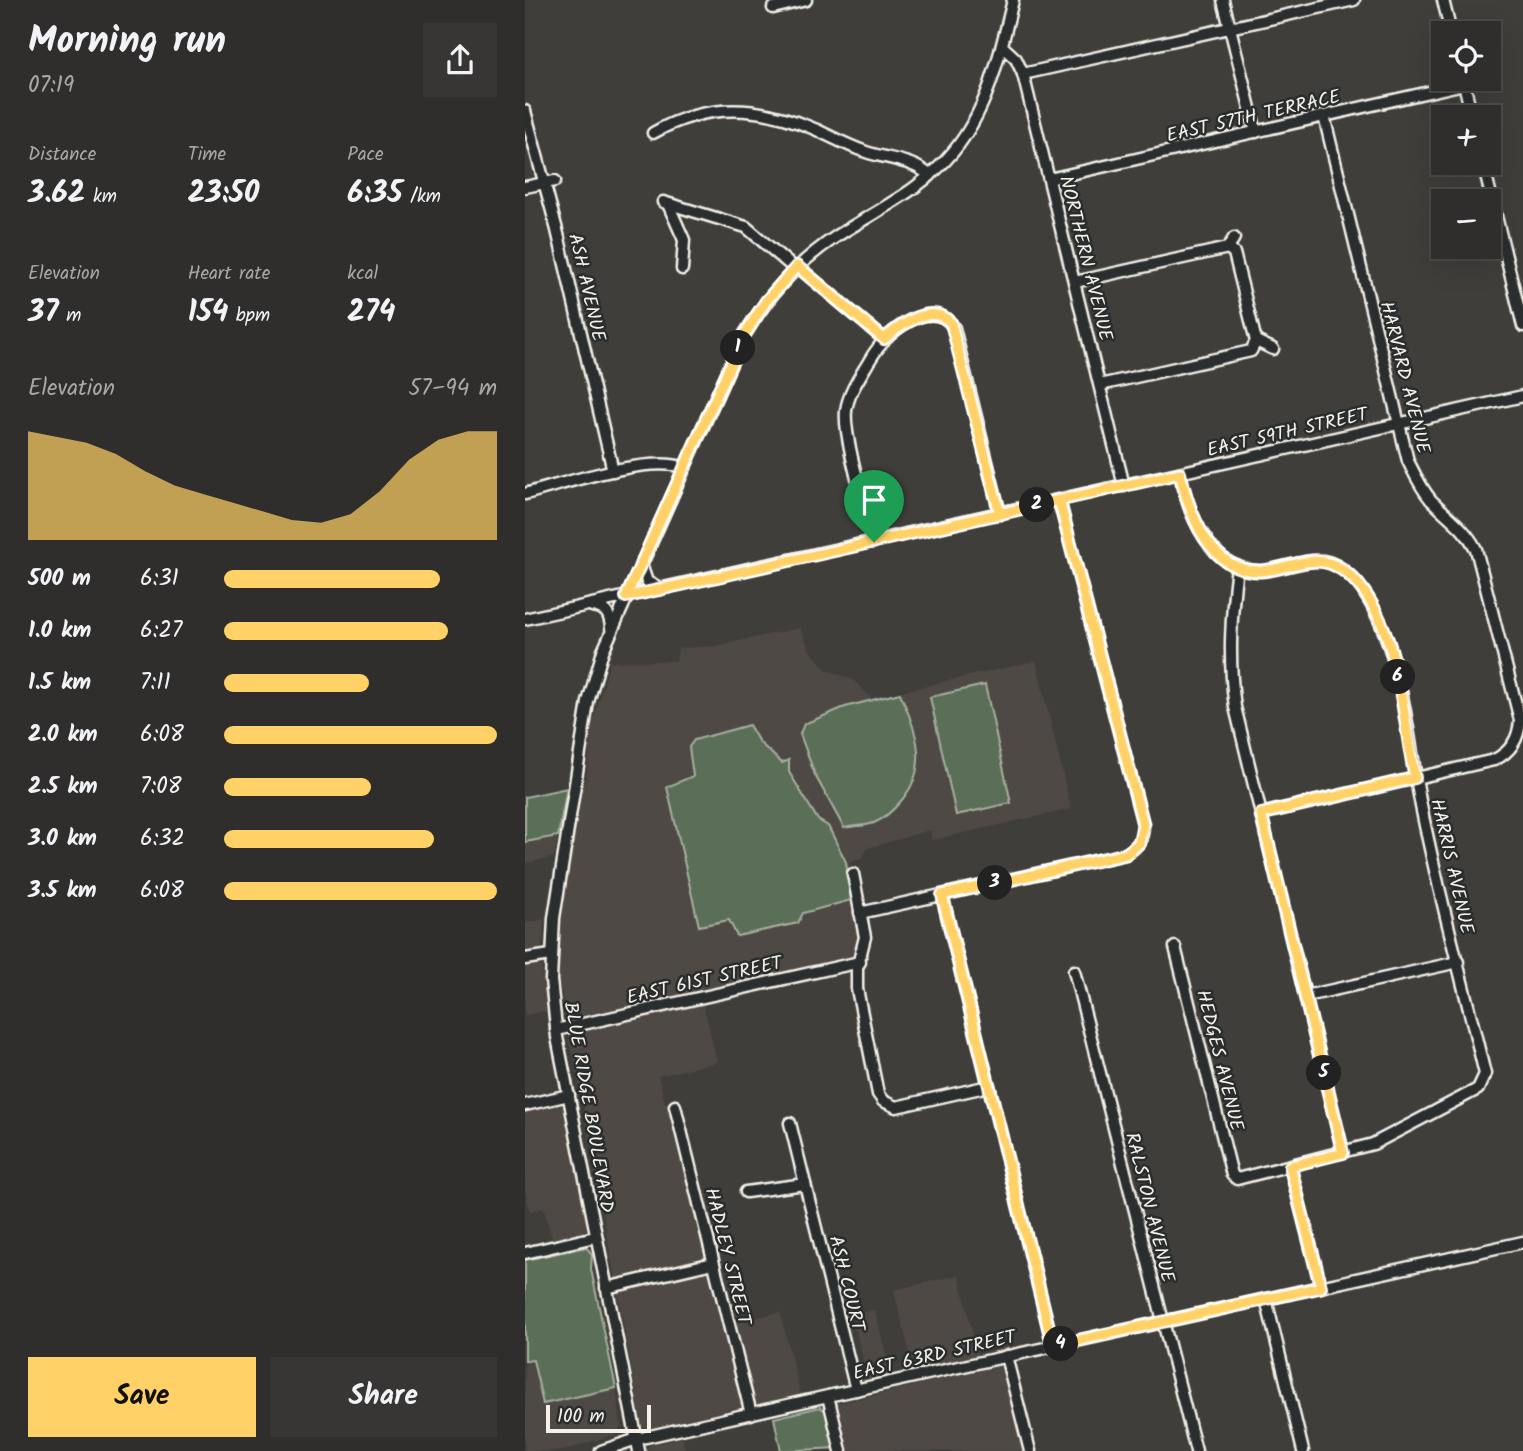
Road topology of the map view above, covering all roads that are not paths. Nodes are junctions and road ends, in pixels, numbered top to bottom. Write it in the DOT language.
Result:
graph roads {
  1 [pos="806,0"];
  2 [pos="1013,0"];
  3 [pos="1223,0"];
  4 [pos="1354,0"];
  5 [pos="1443,0"];
  6 [pos="773,8"];
  7 [pos="1448,21"];
  8 [pos="1230,28"];
  9 [pos="1002,46"];
  10 [pos="1023,74"];
  11 [pos="1431,89"];
  12 [pos="525,111"];
  13 [pos="1324,116"];
  14 [pos="1256,132"];
  15 [pos="653,133"];
  16 [pos="1486,175"];
  17 [pos="930,176"];
  18 [pos="1049,179"];
  19 [pos="555,181"];
  20 [pos="543,183"];
  21 [pos="525,187"];
  22 [pos="1234,238"];
  23 [pos="1228,248"];
  24 [pos="796,267"];
  25 [pos="682,269"];
  26 [pos="1075,282"];
  27 [pos="1519,289"];
  28 [pos="1523,326"];
  29 [pos="884,339"];
  30 [pos="1256,341"];
  31 [pos="1273,349"];
  32 [pos="1100,385"];
  33 [pos="1523,396"];
  34 [pos="1399,424"];
  35 [pos="685,468"];
  36 [pos="613,471"];
  37 [pos="1180,473"];
  38 [pos="1124,486"];
  39 [pos="525,494"];
  40 [pos="1059,500"];
  41 [pos="1000,514"];
  42 [pos="874,542"];
  43 [pos="641,564"];
  44 [pos="1237,566"];
  45 [pos="660,589"];
  46 [pos="626,597"];
  47 [pos="588,605"];
  48 [pos="525,619"];
  49 [pos="612,630"];
  50 [pos="1415,778"];
  51 [pos="1261,814"];
  52 [pos="853,874"];
  53 [pos="942,895"];
  54 [pos="860,913"];
  55 [pos="1175,947"];
  56 [pos="551,955"];
  57 [pos="525,959"];
  58 [pos="860,962"];
  59 [pos="1458,962"];
  60 [pos="1074,971"];
  61 [pos="1306,996"];
  62 [pos="556,1030"];
  63 [pos="989,1086"];
  64 [pos="569,1095"];
  65 [pos="525,1105"];
  66 [pos="675,1106"];
  67 [pos="790,1123"];
  68 [pos="1343,1153"];
  69 [pos="1290,1166"];
  70 [pos="805,1184"];
  71 [pos="746,1192"];
  72 [pos="595,1237"];
  73 [pos="1523,1242"];
  74 [pos="525,1254"];
  75 [pos="713,1263"];
  76 [pos="1321,1287"];
  77 [pos="606,1288"];
  78 [pos="1266,1299"];
  79 [pos="1163,1322"];
  80 [pos="1053,1346"];
  81 [pos="1006,1356"];
  82 [pos="856,1390"];
  83 [pos="828,1396"];
  84 [pos="751,1414"];
  85 [pos="637,1439"];
  86 [pos="601,1451"];
  87 [pos="639,1451"];
  88 [pos="841,1451"];
  89 [pos="1030,1451"];
  90 [pos="1196,1451"];
  91 [pos="1303,1451"];
  1 -- 6 [label="street"];
  2 -- 9 [label="street, BLUE RIDGE BOULEVARD"];
  3 -- 8 [label="street"];
  4 -- 8 [label="street"];
  5 -- 7 [label="street"];
  8 -- 10 [label="street"];
  8 -- 14 [label="street"];
  9 -- 10 [label="street, NORTHERN AVENUE"];
  9 -- 17 [label="street, BLUE RIDGE BOULEVARD"];
  10 -- 18 [label="street, NORTHERN AVENUE"];
  11 -- 13 [label="street, EAST 57TH TERRACE"];
  12 -- 20 [label="street, ASH AVENUE"];
  13 -- 14 [label="street, EAST 57TH TERRACE"];
  13 -- 34 [label="street, HARVARD AVENUE"];
  14 -- 18 [label="street, EAST 57TH TERRACE"];
  15 -- 17 [label="street"];
  16 -- 27 [label="street"];
  17 -- 24 [label="street, BLUE RIDGE BOULEVARD"];
  18 -- 26 [label="street, NORTHERN AVENUE"];
  19 -- 20 [label="street"];
  20 -- 21 [label="street"];
  20 -- 36 [label="street, ASH AVENUE"];
  22 -- 23 [label="street"];
  23 -- 26 [label="street"];
  23 -- 30 [label="street"];
  24 -- 25 [label="street"];
  24 -- 29 [label="street"];
  24 -- 35 [label="street, BLUE RIDGE BOULEVARD"];
  26 -- 32 [label="street, NORTHERN AVENUE"];
  27 -- 28 [label="street"];
  29 -- 41 [label="street"];
  29 -- 42 [label="street"];
  30 -- 31 [label="street"];
  30 -- 32 [label="street"];
  32 -- 38 [label="street, NORTHERN AVENUE"];
  33 -- 34 [label="street, EAST 59TH STREET"];
  34 -- 37 [label="street, EAST 59TH STREET"];
  34 -- 50 [label="street, HARVARD AVENUE"];
  35 -- 36 [label="street"];
  35 -- 43 [label="street, BLUE RIDGE BOULEVARD"];
  36 -- 39 [label="street"];
  37 -- 38 [label="street, EAST 59TH STREET"];
  37 -- 44 [label="street"];
  38 -- 40 [label="street, EAST 59TH STREET"];
  40 -- 41 [label="street, EAST 59TH STREET"];
  40 -- 53 [label="street"];
  41 -- 42 [label="street, EAST 59TH STREET"];
  42 -- 45 [label="street, EAST 59TH STREET"];
  43 -- 45 [label="street"];
  43 -- 46 [label="street, BLUE RIDGE BOULEVARD"];
  44 -- 50 [label="street, HARRIS AVENUE"];
  44 -- 51 [label="street"];
  45 -- 46 [label="street, EAST 59TH STREET"];
  46 -- 47 [label="street, EAST 59TH STREET"];
  46 -- 49 [label="street, BLUE RIDGE BOULEVARD"];
  47 -- 48 [label="street, EAST 59TH STREET"];
  47 -- 49 [label="street"];
  49 -- 56 [label="street, BLUE RIDGE BOULEVARD"];
  50 -- 51 [label="street"];
  50 -- 59 [label="street, HARRIS AVENUE"];
  51 -- 61 [label="street"];
  52 -- 54 [label="street"];
  53 -- 54 [label="street"];
  53 -- 63 [label="street"];
  54 -- 58 [label="street"];
  55 -- 69 [label="street, HEDGES AVENUE"];
  56 -- 57 [label="street"];
  56 -- 62 [label="street, BLUE RIDGE BOULEVARD"];
  58 -- 62 [label="street, EAST 61ST STREET"];
  58 -- 63 [label="street"];
  59 -- 61 [label="street"];
  59 -- 68 [label="street, HARRIS AVENUE"];
  60 -- 79 [label="street, RALSTON AVENUE"];
  61 -- 68 [label="street"];
  62 -- 64 [label="street, BLUE RIDGE BOULEVARD"];
  63 -- 80 [label="street"];
  64 -- 65 [label="street"];
  64 -- 72 [label="street, BLUE RIDGE BOULEVARD"];
  66 -- 75 [label="street, HADLEY STREET"];
  67 -- 70 [label="street, ASH COURT"];
  68 -- 69 [label="street"];
  69 -- 76 [label="street"];
  70 -- 71 [label="street"];
  70 -- 82 [label="street, ASH COURT"];
  72 -- 74 [label="street"];
  72 -- 77 [label="street, BLUE RIDGE BOULEVARD"];
  73 -- 76 [label="street, EAST 63RD STREET"];
  75 -- 77 [label="street"];
  75 -- 84 [label="street, HADLEY STREET"];
  76 -- 78 [label="street, EAST 63RD STREET"];
  77 -- 85 [label="street, BLUE RIDGE BOULEVARD"];
  78 -- 79 [label="street, EAST 63RD STREET"];
  78 -- 91 [label="street"];
  79 -- 80 [label="street, EAST 63RD STREET"];
  79 -- 90 [label="street, RALSTON AVENUE"];
  80 -- 81 [label="street, EAST 63RD STREET"];
  81 -- 82 [label="street, EAST 63RD STREET"];
  81 -- 89 [label="street"];
  82 -- 83 [label="street, EAST 63RD STREET"];
  83 -- 84 [label="street, EAST 63RD STREET"];
  83 -- 88 [label="street"];
  84 -- 85 [label="street, EAST 63RD STREET"];
  85 -- 86 [label="street, EAST 63RD STREET"];
  85 -- 87 [label="street, BLUE RIDGE BOULEVARD"];
}
